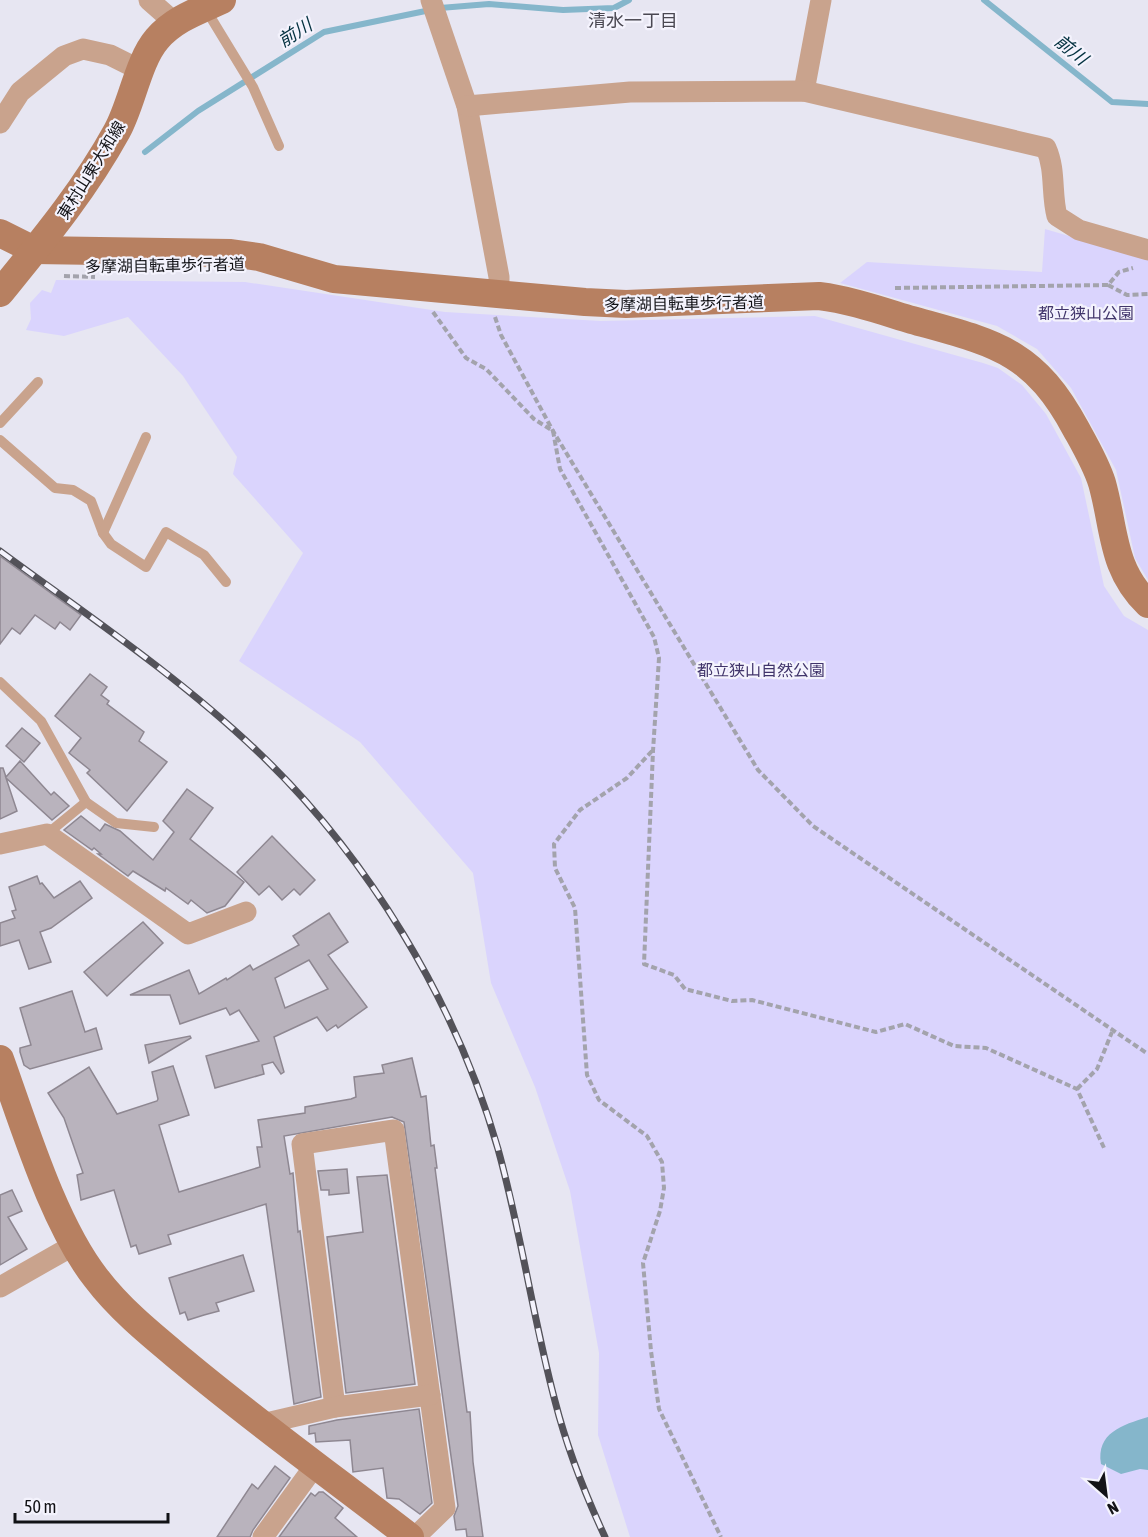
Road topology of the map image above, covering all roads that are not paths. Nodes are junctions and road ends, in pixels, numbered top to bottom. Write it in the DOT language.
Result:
graph roads {
  1 [pos="149,0"];
  2 [pos="821,0"];
  3 [pos="214,4"];
  4 [pos="434,8"];
  5 [pos="174,22"];
  6 [pos="142,71"];
  7 [pos="804,91"];
  8 [pos="467,106"];
  9 [pos="0,123"];
  10 [pos="279,146"];
  11 [pos="0,233"];
  12 [pos="34,250"];
  13 [pos="1142,259"];
  14 [pos="0,293"];
  15 [pos="497,301"];
  16 [pos="38,382"];
  17 [pos="0,423"];
  18 [pos="146,437"];
  19 [pos="0,440"];
  20 [pos="103,533"];
  21 [pos="226,582"];
  22 [pos="1148,604"];
  23 [pos="0,682"];
  24 [pos="86,802"];
  25 [pos="154,827"];
  26 [pos="47,834"];
  27 [pos="0,844"];
  28 [pos="246,912"];
  29 [pos="0,1059"];
  30 [pos="74,1245"];
  31 [pos="0,1287"];
  32 [pos="430,1395"];
  33 [pos="335,1407"];
  34 [pos="262,1424"];
  35 [pos="316,1464"];
  36 [pos="263,1537"];
  37 [pos="412,1537"];
  1 -- 5 [label="street"];
  2 -- 7 [label="street"];
  3 -- 5 [label="street, 東村山東大和線"];
  3 -- 10 [label="lane"];
  4 -- 8 [label="street"];
  5 -- 6 [label="street, 東村山東大和線"];
  6 -- 9 [label="street"];
  6 -- 12 [label="street, 東村山東大和線"];
  7 -- 8 [label="street"];
  7 -- 13 [label="street"];
  8 -- 15 [label="street"];
  11 -- 12 [label="street"];
  12 -- 14 [label="street, 東村山東大和線"];
  12 -- 15 [label="street"];
  15 -- 22 [label="street"];
  16 -- 17 [label="lane"];
  18 -- 20 [label="lane"];
  19 -- 20 [label="lane"];
  20 -- 21 [label="lane"];
  23 -- 24 [label="lane"];
  24 -- 25 [label="lane"];
  24 -- 26 [label="lane"];
  26 -- 27 [label="street"];
  26 -- 28 [label="street"];
  29 -- 30 [label="street"];
  30 -- 31 [label="street"];
  30 -- 34 [label="street"];
  32 -- 33 [label="street"];
  32 -- 33 [label="street"];
  32 -- 37 [label="street"];
  33 -- 34 [label="street"];
  34 -- 35 [label="street"];
  35 -- 36 [label="street"];
  35 -- 37 [label="street"];
}
